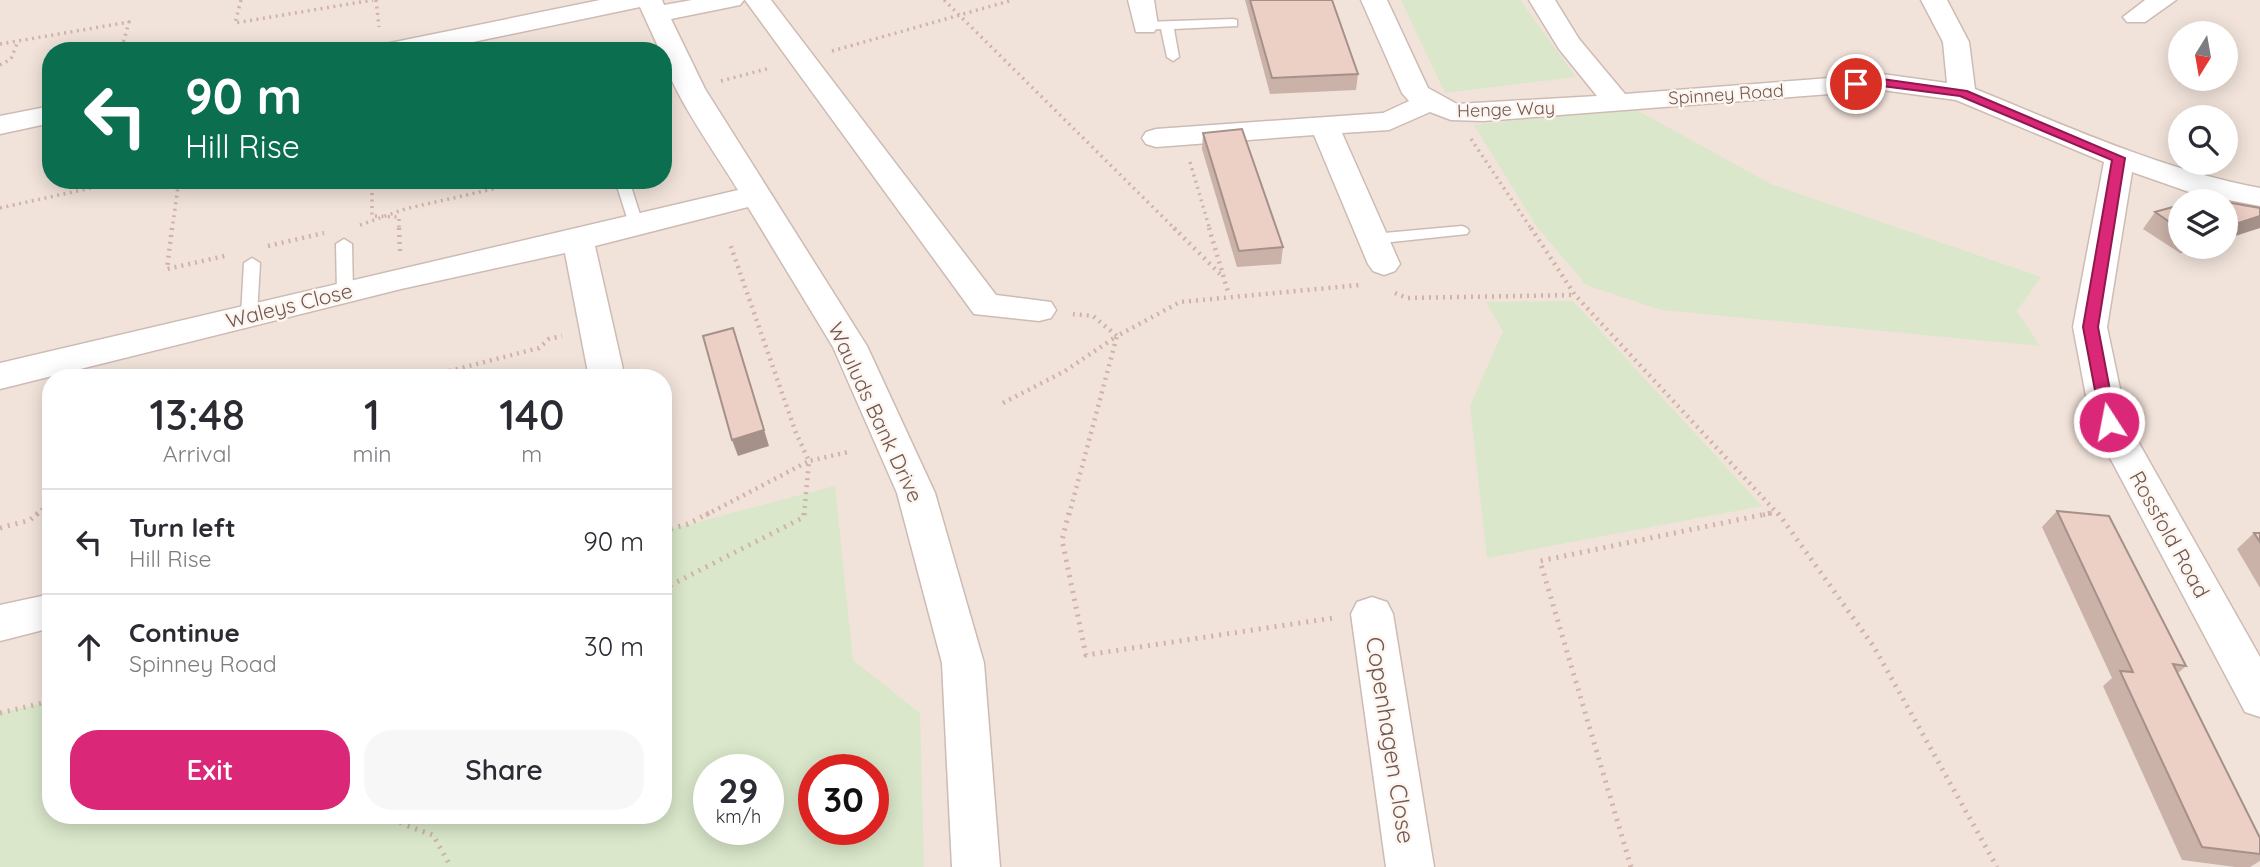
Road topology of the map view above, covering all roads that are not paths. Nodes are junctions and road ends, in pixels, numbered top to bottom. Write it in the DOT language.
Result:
graph roads {
  1 [pos="730,0"];
  2 [pos="758,0"];
  3 [pos="1141,0"];
  4 [pos="1374,0"];
  5 [pos="1542,0"];
  6 [pos="1934,0"];
  7 [pos="2163,0"];
  8 [pos="647,5"];
  9 [pos="2136,17"];
  10 [pos="1233,23"];
  11 [pos="1156,26"];
  12 [pos="459,42"];
  13 [pos="666,42"];
  14 [pos="672,53"];
  15 [pos="1173,57"];
  16 [pos="1962,93"];
  17 [pos="1429,102"];
  18 [pos="1618,103"];
  19 [pos="42,116"];
  20 [pos="0,125"];
  21 [pos="1325,127"];
  22 [pos="1156,138"];
  23 [pos="2119,158"];
  24 [pos="625,189"];
  25 [pos="757,195"];
  26 [pos="2260,197"];
  27 [pos="636,224"];
  28 [pos="1462,231"];
  29 [pos="578,240"];
  30 [pos="344,244"];
  31 [pos="1376,262"];
  32 [pos="252,263"];
  33 [pos="345,292"];
  34 [pos="1039,310"];
  35 [pos="249,315"];
  36 [pos="605,369"];
  37 [pos="0,377"];
  38 [pos="42,613"];
  39 [pos="1372,614"];
  40 [pos="0,623"];
  41 [pos="2260,698"];
  42 [pos="975,867"];
  43 [pos="1410,867"];
  1 -- 8 [label="street"];
  2 -- 34 [label="street"];
  3 -- 11 [label="street"];
  4 -- 17 [label="street, Henge Way"];
  5 -- 18 [label="street"];
  6 -- 16 [label="street"];
  7 -- 9 [label="street"];
  8 -- 12 [label="street"];
  8 -- 13 [label="street, Wauluds Bank Drive"];
  10 -- 11 [label="lane"];
  11 -- 15 [label="lane"];
  14 -- 25 [label="street, Wauluds Bank Drive"];
  16 -- 18 [label="street, Spinney Road"];
  16 -- 23 [label="street, Spinney Road"];
  17 -- 18 [label="street, Henge Way"];
  17 -- 21 [label="street"];
  19 -- 20 [label="street"];
  21 -- 22 [label="street"];
  21 -- 31 [label="street"];
  23 -- 26 [label="street, Spinney Road"];
  23 -- 41 [label="street, Rossfold Road"];
  24 -- 27 [label="lane"];
  25 -- 27 [label="street, Waleys Close"];
  25 -- 42 [label="street, Wauluds Bank Drive"];
  27 -- 29 [label="street, Waleys Close"];
  28 -- 31 [label="lane"];
  29 -- 33 [label="street, Waleys Close"];
  29 -- 36 [label="street"];
  30 -- 33 [label="lane"];
  32 -- 35 [label="lane"];
  33 -- 35 [label="street, Waleys Close"];
  35 -- 37 [label="street, Waleys Close"];
  38 -- 40 [label="street"];
  39 -- 43 [label="street, Copenhagen Close"];
}
